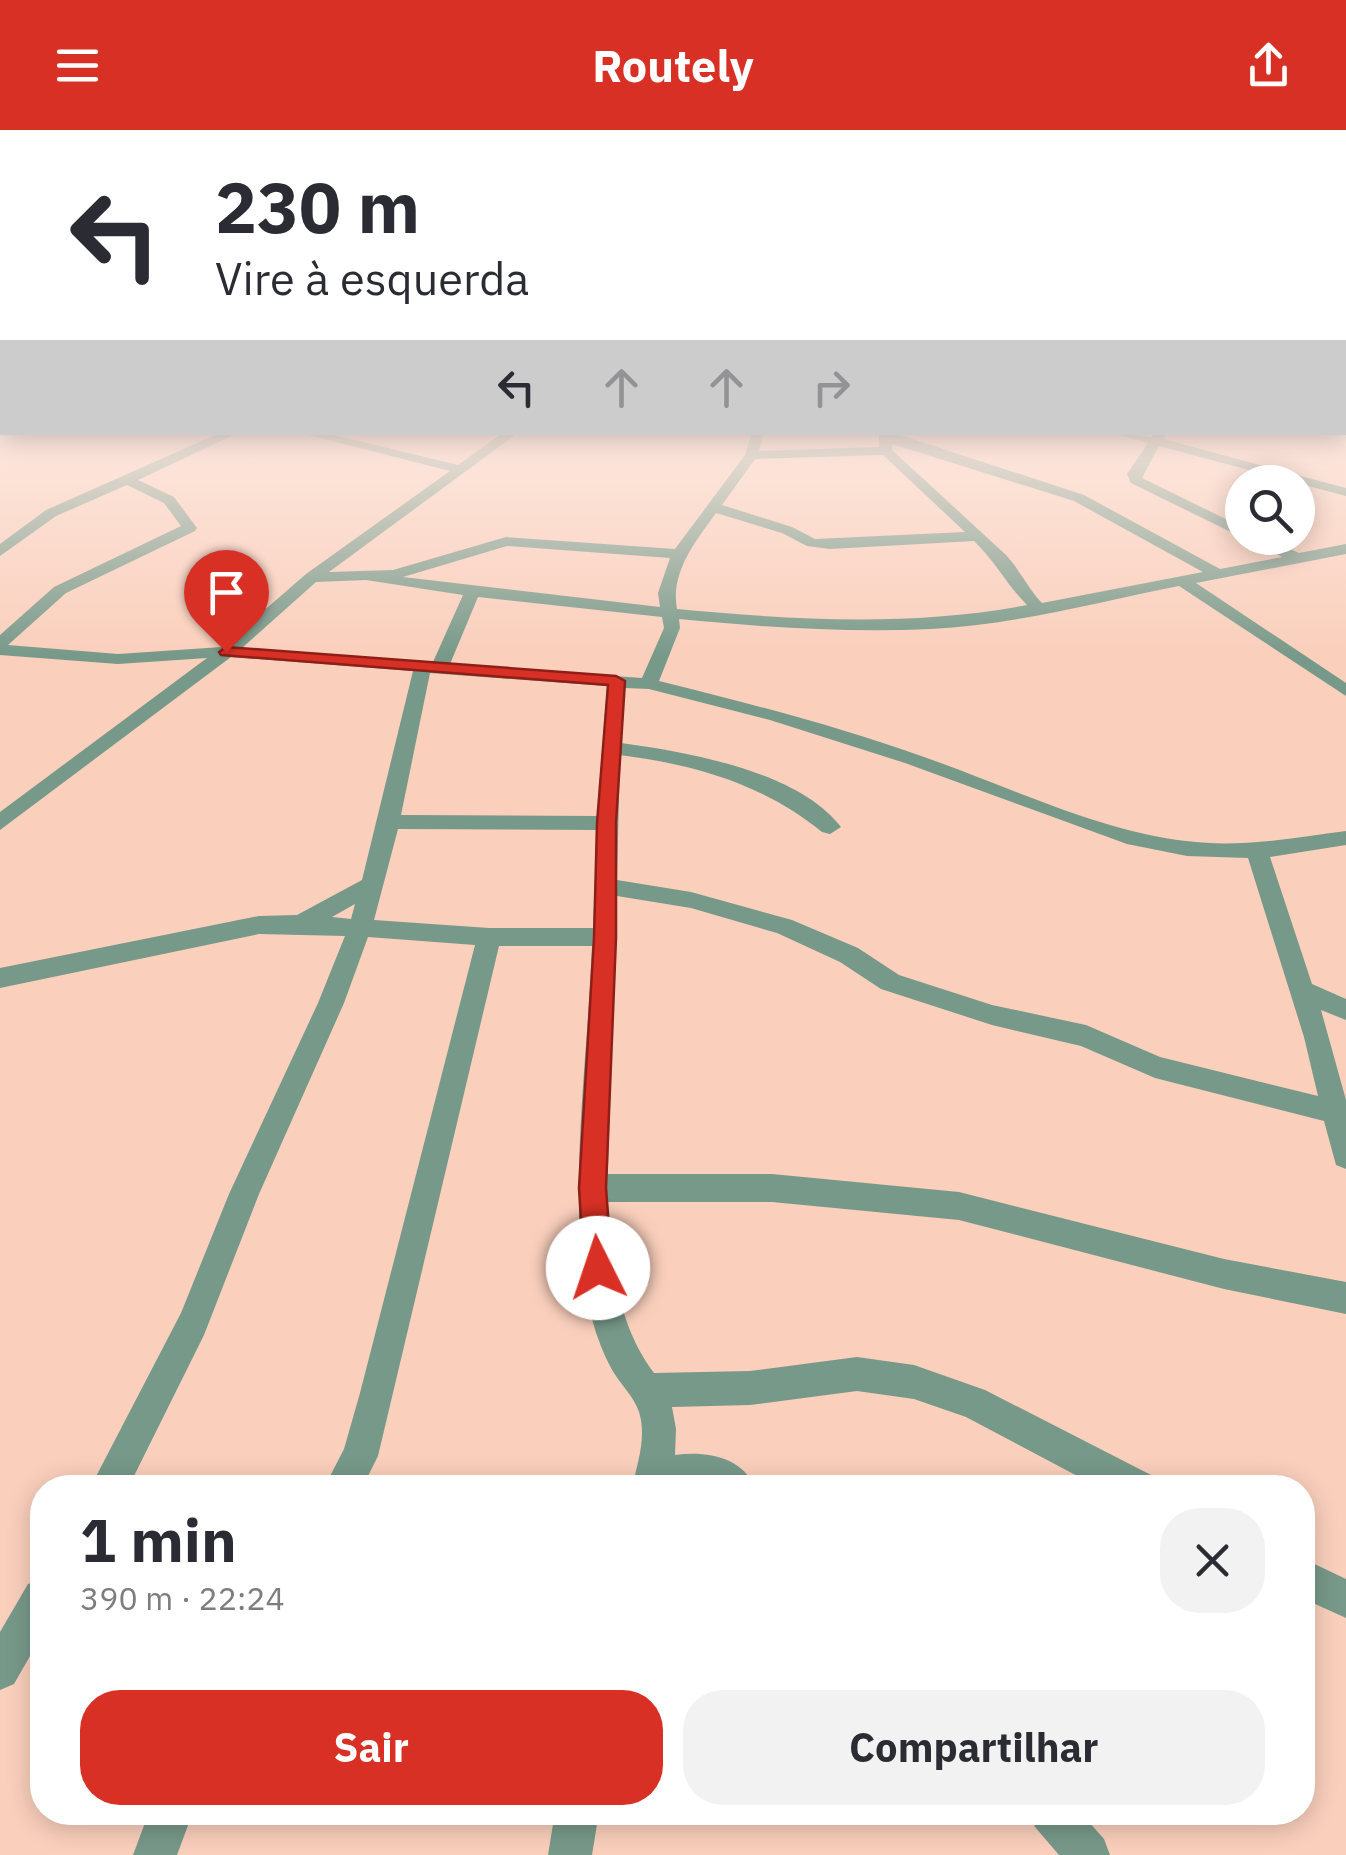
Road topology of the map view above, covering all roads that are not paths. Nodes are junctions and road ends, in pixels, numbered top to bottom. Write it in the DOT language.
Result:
graph roads {
  1 [pos="90,496"];
  2 [pos="160,496"];
  3 [pos="426,496"];
  4 [pos="722,496"];
  5 [pos="938,496"];
  6 [pos="1071,496"];
  7 [pos="1168,496"];
  8 [pos="713,508"];
  9 [pos="1225,524"];
  10 [pos="976,536"];
  11 [pos="1346,549"];
  12 [pos="0,552"];
  13 [pos="1328,553"];
  14 [pos="680,554"];
  15 [pos="1292,555"];
  16 [pos="1299,558"];
  17 [pos="1346,572"];
  18 [pos="1218,574"];
  19 [pos="312,578"];
  20 [pos="372,578"];
  21 [pos="1184,582"];
  22 [pos="472,591"];
  23 [pos="1038,608"];
  24 [pos="672,612"];
  25 [pos="0,647"];
  26 [pos="226,652"];
  27 [pos="432,665"];
  28 [pos="616,681"];
  29 [pos="649,684"];
  30 [pos="1346,691"];
  31 [pos="610,748"];
  32 [pos="9,808"];
  33 [pos="389,822"];
  34 [pos="0,823"];
  35 [pos="606,823"];
  36 [pos="830,827"];
  37 [pos="1346,838"];
  38 [pos="1257,851"];
  39 [pos="372,884"];
  40 [pos="606,886"];
  41 [pos="301,924"];
  42 [pos="360,927"];
  43 [pos="489,936"];
  44 [pos="605,938"];
  45 [pos="0,978"];
  46 [pos="1302,990"];
  47 [pos="1346,1010"];
  48 [pos="1346,1020"];
  49 [pos="1317,1037"];
  50 [pos="1334,1112"];
  51 [pos="1346,1156"];
  52 [pos="592,1188"];
  53 [pos="1346,1298"];
  54 [pos="648,1390"];
  55 [pos="115,1475"];
  56 [pos="348,1475"];
  57 [pos="652,1475"];
  58 [pos="682,1475"];
  59 [pos="719,1475"];
  60 [pos="1113,1475"];
  61 [pos="1315,1584"];
  62 [pos="1346,1599"];
  63 [pos="30,1619"];
  64 [pos="0,1670"];
  65 [pos="166,1825"];
  66 [pos="576,1825"];
  67 [pos="1061,1825"];
  68 [pos="155,1855"];
  69 [pos="570,1855"];
  70 [pos="1088,1855"];
  1 -- 12 [label="street"];
  2 -- 25 [label="street"];
  3 -- 19 [label="street"];
  4 -- 8 [label="street"];
  5 -- 10 [label="street"];
  6 -- 18 [label="street"];
  7 -- 9 [label="street"];
  8 -- 10 [label="street"];
  8 -- 14 [label="street"];
  10 -- 23 [label="street"];
  11 -- 13 [label="street"];
  13 -- 16 [label="street"];
  13 -- 17 [label="street"];
  14 -- 20 [label="street"];
  14 -- 24 [label="street"];
  15 -- 16 [label="street"];
  16 -- 18 [label="street"];
  18 -- 21 [label="street"];
  19 -- 20 [label="street"];
  19 -- 26 [label="street"];
  20 -- 22 [label="street"];
  21 -- 23 [label="street"];
  21 -- 30 [label="street"];
  22 -- 24 [label="street"];
  22 -- 27 [label="street"];
  23 -- 24 [label="street"];
  24 -- 29 [label="street"];
  25 -- 26 [label="street"];
  26 -- 27 [label="street"];
  26 -- 32 [label="street"];
  27 -- 28 [label="street"];
  27 -- 33 [label="street"];
  28 -- 29 [label="street"];
  28 -- 31 [label="street"];
  29 -- 38 [label="street"];
  31 -- 35 [label="street"];
  31 -- 36 [label="street"];
  32 -- 34 [label="street"];
  33 -- 35 [label="street"];
  33 -- 39 [label="street"];
  35 -- 40 [label="street"];
  37 -- 38 [label="street"];
  38 -- 46 [label="street"];
  39 -- 41 [label="street"];
  39 -- 42 [label="street"];
  40 -- 44 [label="street"];
  40 -- 50 [label="street"];
  41 -- 42 [label="street"];
  41 -- 45 [label="street"];
  42 -- 43 [label="street"];
  42 -- 55 [label="street"];
  43 -- 44 [label="street"];
  43 -- 56 [label="street"];
  44 -- 52 [label="street"];
  46 -- 47 [label="street"];
  46 -- 49 [label="street"];
  48 -- 49 [label="street"];
  49 -- 50 [label="street"];
  50 -- 51 [label="street"];
  52 -- 53 [label="street"];
  52 -- 54 [label="street"];
  54 -- 57 [label="street"];
  54 -- 60 [label="street"];
  58 -- 59 [label="street"];
  61 -- 62 [label="street"];
  63 -- 64 [label="street"];
  65 -- 68 [label="street"];
  66 -- 69 [label="street"];
  67 -- 70 [label="street"];
}
